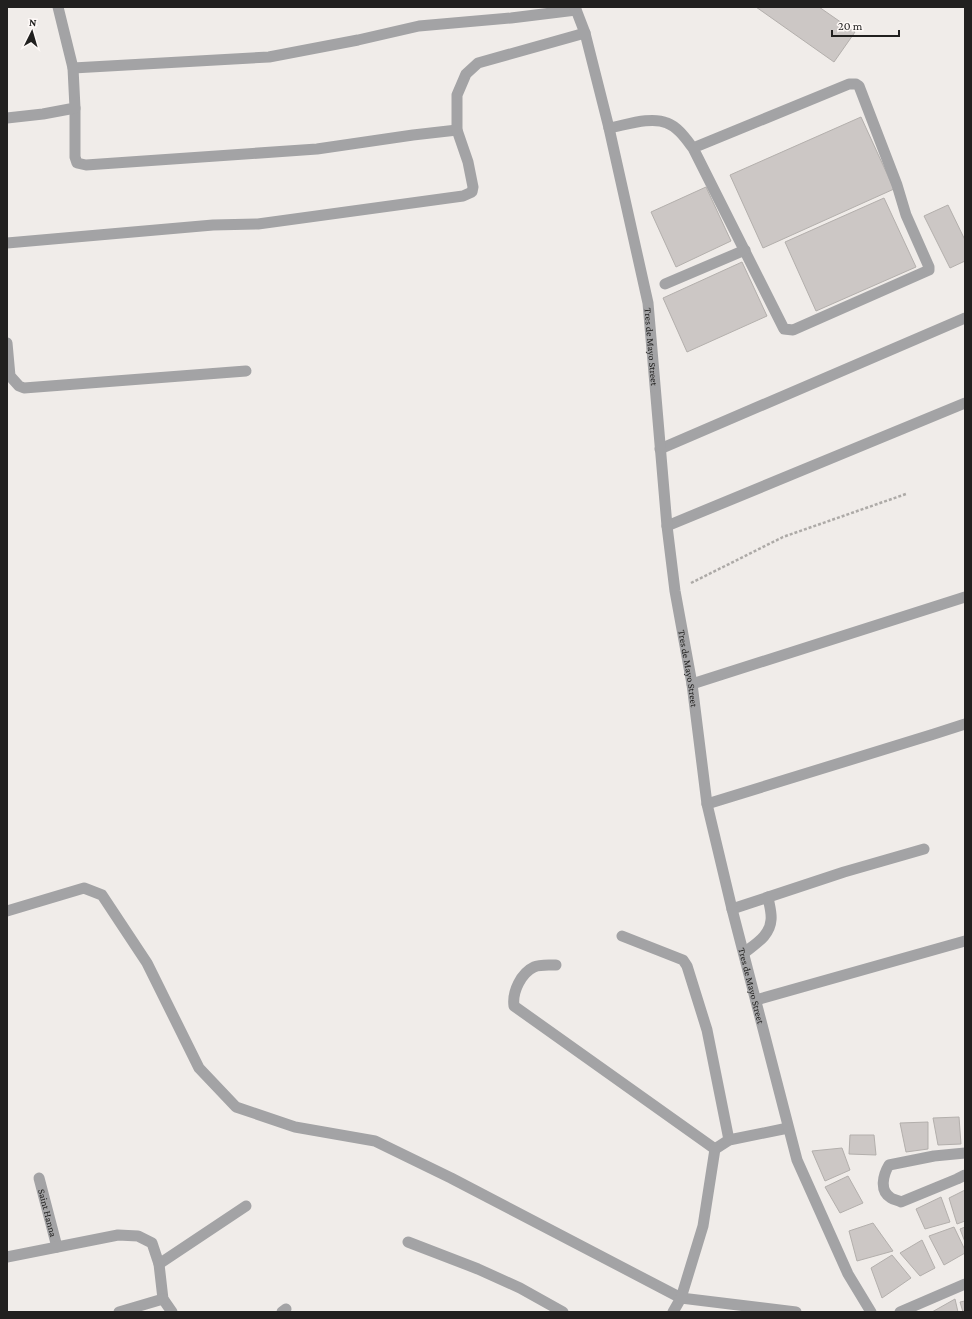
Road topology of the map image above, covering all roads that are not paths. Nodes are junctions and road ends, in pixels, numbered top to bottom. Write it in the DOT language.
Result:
graph roads {
  1 [pos="58,7"];
  2 [pos="575,8"];
  3 [pos="585,33"];
  4 [pos="73,68"];
  5 [pos="75,108"];
  6 [pos="7,118"];
  7 [pos="609,128"];
  8 [pos="457,130"];
  9 [pos="693,148"];
  10 [pos="7,244"];
  11 [pos="745,250"];
  12 [pos="665,284"];
  13 [pos="965,318"];
  14 [pos="7,343"];
  15 [pos="246,371"];
  16 [pos="965,403"];
  17 [pos="660,450"];
  18 [pos="667,526"];
  19 [pos="965,597"];
  20 [pos="692,684"];
  21 [pos="965,724"];
  22 [pos="707,804"];
  23 [pos="924,849"];
  24 [pos="768,897"];
  25 [pos="732,910"];
  26 [pos="7,912"];
  27 [pos="622,936"];
  28 [pos="965,941"];
  29 [pos="744,953"];
  30 [pos="556,965"];
  31 [pos="756,1000"];
  32 [pos="788,1128"];
  33 [pos="729,1140"];
  34 [pos="715,1149"];
  35 [pos="965,1153"];
  36 [pos="965,1175"];
  37 [pos="39,1178"];
  38 [pos="246,1206"];
  39 [pos="408,1242"];
  40 [pos="57,1247"];
  41 [pos="7,1257"];
  42 [pos="159,1264"];
  43 [pos="965,1284"];
  44 [pos="681,1298"];
  45 [pos="163,1299"];
  46 [pos="119,1312"];
  47 [pos="172,1312"];
  48 [pos="563,1312"];
  49 [pos="673,1312"];
  50 [pos="796,1312"];
  51 [pos="871,1312"];
  52 [pos="900,1312"];
  1 -- 4 [label="street"];
  2 -- 3 [label="street, Tres de Mayo Street"];
  2 -- 4 [label="street"];
  3 -- 7 [label="street, Tres de Mayo Street"];
  3 -- 8 [label="street"];
  4 -- 5 [label="street"];
  5 -- 6 [label="street"];
  5 -- 8 [label="street"];
  7 -- 9 [label="street"];
  7 -- 17 [label="street, Tres de Mayo Street"];
  8 -- 10 [label="street"];
  9 -- 11 [label="street"];
  9 -- 11 [label="street"];
  11 -- 12 [label="street"];
  13 -- 17 [label="street"];
  14 -- 15 [label="street"];
  16 -- 18 [label="street"];
  17 -- 18 [label="street, Tres de Mayo Street"];
  18 -- 20 [label="street, Tres de Mayo Street"];
  19 -- 20 [label="street"];
  20 -- 22 [label="street, Tres de Mayo Street"];
  21 -- 22 [label="street"];
  22 -- 25 [label="street, Tres de Mayo Street"];
  23 -- 24 [label="street"];
  24 -- 25 [label="street"];
  24 -- 29 [label="street"];
  25 -- 29 [label="street, Tres de Mayo Street"];
  26 -- 44 [label="street"];
  27 -- 33 [label="street"];
  28 -- 31 [label="street"];
  29 -- 31 [label="street, Tres de Mayo Street"];
  30 -- 34 [label="street"];
  31 -- 32 [label="street, Tres de Mayo Street"];
  32 -- 33 [label="street"];
  32 -- 51 [label="street, Tres de Mayo Street"];
  33 -- 34 [label="street"];
  34 -- 44 [label="street"];
  35 -- 36 [label="street"];
  37 -- 40 [label="street, Saint Hanna"];
  38 -- 42 [label="street"];
  39 -- 48 [label="street"];
  40 -- 41 [label="street"];
  40 -- 42 [label="street"];
  42 -- 45 [label="street"];
  43 -- 52 [label="street"];
  44 -- 49 [label="street"];
  44 -- 50 [label="street"];
  45 -- 46 [label="street"];
  45 -- 47 [label="street"];
}
